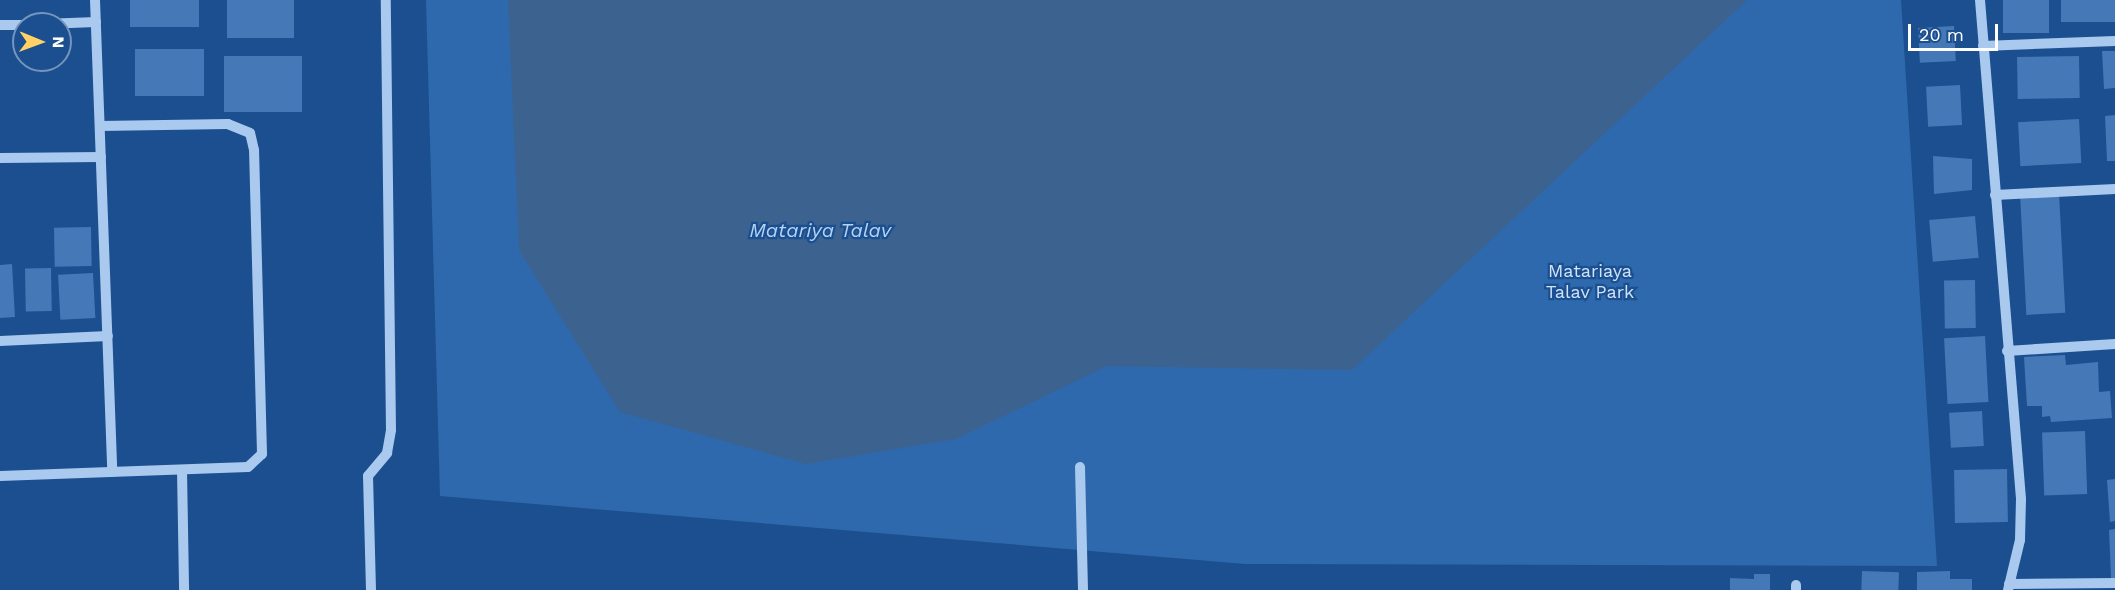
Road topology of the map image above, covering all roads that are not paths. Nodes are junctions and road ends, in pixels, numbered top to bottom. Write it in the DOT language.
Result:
graph roads {
  1 [pos="95,0"];
  2 [pos="386,0"];
  3 [pos="1980,0"];
  4 [pos="96,22"];
  5 [pos="72,23"];
  6 [pos="2115,42"];
  7 [pos="1983,46"];
  8 [pos="100,126"];
  9 [pos="101,157"];
  10 [pos="0,158"];
  11 [pos="2115,189"];
  12 [pos="1995,195"];
  13 [pos="108,336"];
  14 [pos="0,341"];
  15 [pos="2115,344"];
  16 [pos="2007,351"];
  17 [pos="1080,467"];
  18 [pos="182,470"];
  19 [pos="112,472"];
  20 [pos="0,476"];
  21 [pos="2115,583"];
  22 [pos="2009,587"];
  23 [pos="184,590"];
  24 [pos="371,590"];
  25 [pos="1083,590"];
  1 -- 4 [label="street"];
  2 -- 24 [label="street"];
  3 -- 7 [label="street"];
  4 -- 5 [label="street"];
  4 -- 8 [label="street"];
  6 -- 7 [label="street"];
  7 -- 12 [label="street"];
  8 -- 9 [label="street"];
  8 -- 18 [label="street"];
  9 -- 10 [label="street"];
  9 -- 13 [label="street"];
  11 -- 12 [label="street"];
  12 -- 16 [label="street"];
  13 -- 14 [label="street"];
  13 -- 19 [label="street"];
  15 -- 16 [label="street"];
  16 -- 22 [label="street"];
  17 -- 25 [label="street"];
  18 -- 19 [label="street"];
  18 -- 23 [label="street"];
  19 -- 20 [label="street"];
  21 -- 22 [label="street"];
}
